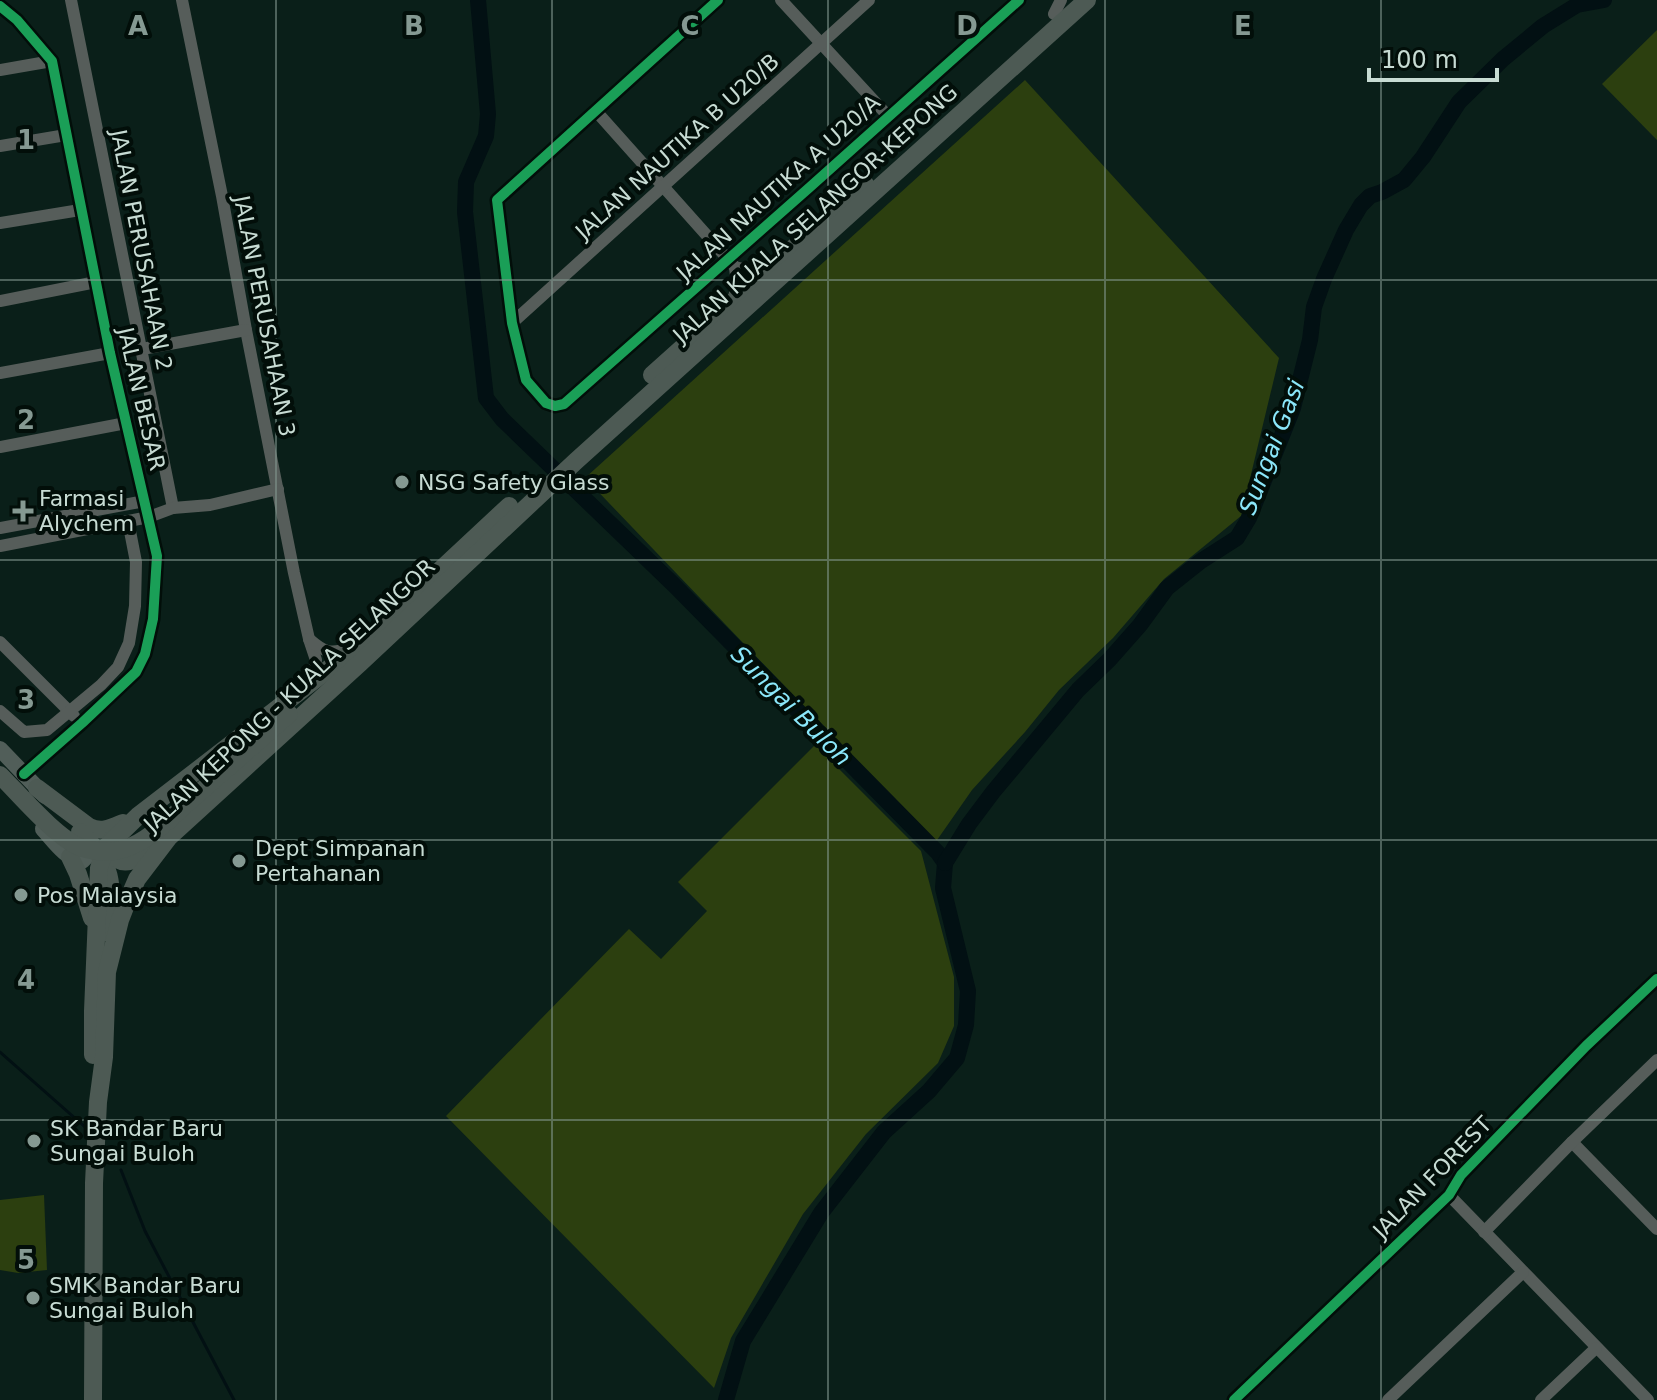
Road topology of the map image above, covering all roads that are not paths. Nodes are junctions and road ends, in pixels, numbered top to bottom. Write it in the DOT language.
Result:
graph roads {
  1 [pos="71,0"];
  2 [pos="182,0"];
  3 [pos="718,0"];
  4 [pos="781,0"];
  5 [pos="869,0"];
  6 [pos="1019,0"];
  7 [pos="1070,0"];
  8 [pos="1087,0"];
  9 [pos="0,6"];
  10 [pos="1058,7"];
  11 [pos="821,43"];
  12 [pos="52,61"];
  13 [pos="0,70"];
  14 [pos="595,110"];
  15 [pos="888,116"];
  16 [pos="66,135"];
  17 [pos="0,146"];
  18 [pos="664,186"];
  19 [pos="80,210"];
  20 [pos="0,223"];
  21 [pos="731,263"];
  22 [pos="769,268"];
  23 [pos="96,282"];
  24 [pos="0,301"];
  25 [pos="733,301"];
  26 [pos="512,323"];
  27 [pos="246,330"];
  28 [pos="142,349"];
  29 [pos="110,353"];
  30 [pos="0,373"];
  31 [pos="126,423"];
  32 [pos="0,447"];
  33 [pos="572,457"];
  34 [pos="278,489"];
  35 [pos="145,501"];
  36 [pos="173,508"];
  37 [pos="149,517"];
  38 [pos="128,521"];
  39 [pos="0,528"];
  40 [pos="0,546"];
  41 [pos="309,639"];
  42 [pos="0,642"];
  43 [pos="361,653"];
  44 [pos="313,681"];
  45 [pos="0,711"];
  46 [pos="70,711"];
  47 [pos="82,723"];
  48 [pos="0,749"];
  49 [pos="0,775"];
  50 [pos="31,781"];
  51 [pos="0,785"];
  52 [pos="138,816"];
  53 [pos="80,832"];
  54 [pos="169,837"];
  55 [pos="112,839"];
  56 [pos="70,857"];
  57 [pos="101,857"];
  58 [pos="97,932"];
  59 [pos="107,972"];
  60 [pos="1657,979"];
  61 [pos="1657,1060"];
  62 [pos="98,1102"];
  63 [pos="1572,1142"];
  64 [pos="1449,1195"];
  65 [pos="1657,1229"];
  66 [pos="1484,1232"];
  67 [pos="1523,1272"];
  68 [pos="1596,1348"];
  69 [pos="93,1400"];
  70 [pos="1234,1400"];
  71 [pos="1388,1400"];
  72 [pos="1541,1400"];
  73 [pos="1648,1400"];
  1 -- 28 [label="street, JALAN PERUSAHAAN 2"];
  2 -- 27 [label="street, JALAN PERUSAHAAN 3"];
  3 -- 14 [label="street"];
  4 -- 11 [label="street"];
  5 -- 11 [label="street, JALAN NAUTIKA B U20/B"];
  6 -- 15 [label="street, JALAN NAUTIKA A U20/A"];
  7 -- 10 [label="highway, JALAN KUALA SELANGOR-KEPONG"];
  8 -- 33 [label="highway, JALAN KUALA SELANGOR-KEPONG"];
  9 -- 12 [label="street, JALAN BESAR"];
  10 -- 22 [label="highway, JALAN KUALA SELANGOR-KEPONG"];
  11 -- 15 [label="street"];
  11 -- 18 [label="street, JALAN NAUTIKA B U20/B"];
  12 -- 13 [label="street"];
  12 -- 16 [label="street, JALAN BESAR"];
  14 -- 18 [label="street"];
  14 -- 26 [label="street"];
  15 -- 21 [label="street, JALAN NAUTIKA A U20/A"];
  16 -- 17 [label="street"];
  16 -- 19 [label="street, JALAN BESAR"];
  18 -- 21 [label="street"];
  18 -- 26 [label="street, JALAN NAUTIKA B U20/B"];
  19 -- 20 [label="street"];
  19 -- 23 [label="street, JALAN BESAR"];
  21 -- 22 [label="street"];
  21 -- 25 [label="street"];
  21 -- 26 [label="street, JALAN NAUTIKA A U20/A"];
  22 -- 25 [label="highway, JALAN KUALA SELANGOR-KEPONG"];
  23 -- 24 [label="street"];
  23 -- 29 [label="street, JALAN BESAR"];
  25 -- 33 [label="highway, JALAN KUALA SELANGOR-KEPONG"];
  27 -- 28 [label="street"];
  27 -- 34 [label="street, JALAN PERUSAHAAN 3"];
  28 -- 36 [label="street, JALAN PERUSAHAAN 2"];
  29 -- 30 [label="street"];
  29 -- 31 [label="street, JALAN BESAR"];
  31 -- 32 [label="street"];
  31 -- 35 [label="street, JALAN BESAR"];
  33 -- 43 [label="highway, JALAN KEPONG - KUALA SELANGOR"];
  34 -- 36 [label="street"];
  34 -- 41 [label="street, JALAN PERUSAHAAN 3"];
  35 -- 37 [label="street, JALAN BESAR"];
  35 -- 39 [label="street"];
  36 -- 37 [label="street"];
  37 -- 38 [label="street"];
  37 -- 47 [label="street, JALAN BESAR"];
  38 -- 40 [label="street"];
  38 -- 46 [label="street"];
  41 -- 43 [label="street"];
  41 -- 44 [label="street, JALAN PERUSAHAAN 3"];
  42 -- 46 [label="street"];
  43 -- 44 [label="highway, JALAN KEPONG - KUALA SELANGOR"];
  43 -- 49 [label="highway, bridge"];
  43 -- 54 [label="highway, JALAN KEPONG - KUALA SELANGOR"];
  44 -- 52 [label="highway"];
  45 -- 46 [label="street"];
  46 -- 47 [label="street"];
  47 -- 50 [label="street, JALAN BESAR"];
  48 -- 50 [label="main road"];
  50 -- 52 [label="highway"];
  50 -- 53 [label="main road"];
  51 -- 56 [label="main road"];
  52 -- 55 [label="highway"];
  53 -- 56 [label="main road"];
  53 -- 57 [label="highway"];
  54 -- 55 [label="highway"];
  54 -- 59 [label="highway, JALAN KEPONG - KUALA SELANGOR"];
  55 -- 57 [label="highway, JALAN KEPONG - KUALA SELANGOR"];
  56 -- 58 [label="highway"];
  57 -- 58 [label="highway, JALAN KEPONG - KUALA SELANGOR"];
  57 -- 59 [label="highway"];
  58 -- 62 [label="highway, JALAN KEPONG - KUALA SELANGOR"];
  59 -- 62 [label="highway, JALAN KEPONG - KUALA SELANGOR"];
  60 -- 64 [label="street, JALAN FOREST"];
  61 -- 63 [label="street"];
  62 -- 69 [label="highway, JALAN KEPONG - KUALA SELANGOR"];
  63 -- 65 [label="street"];
  63 -- 66 [label="street"];
  64 -- 66 [label="street"];
  64 -- 70 [label="street, JALAN FOREST"];
  66 -- 67 [label="street"];
  67 -- 68 [label="street"];
  67 -- 71 [label="street"];
  68 -- 72 [label="street"];
  68 -- 73 [label="street"];
}
